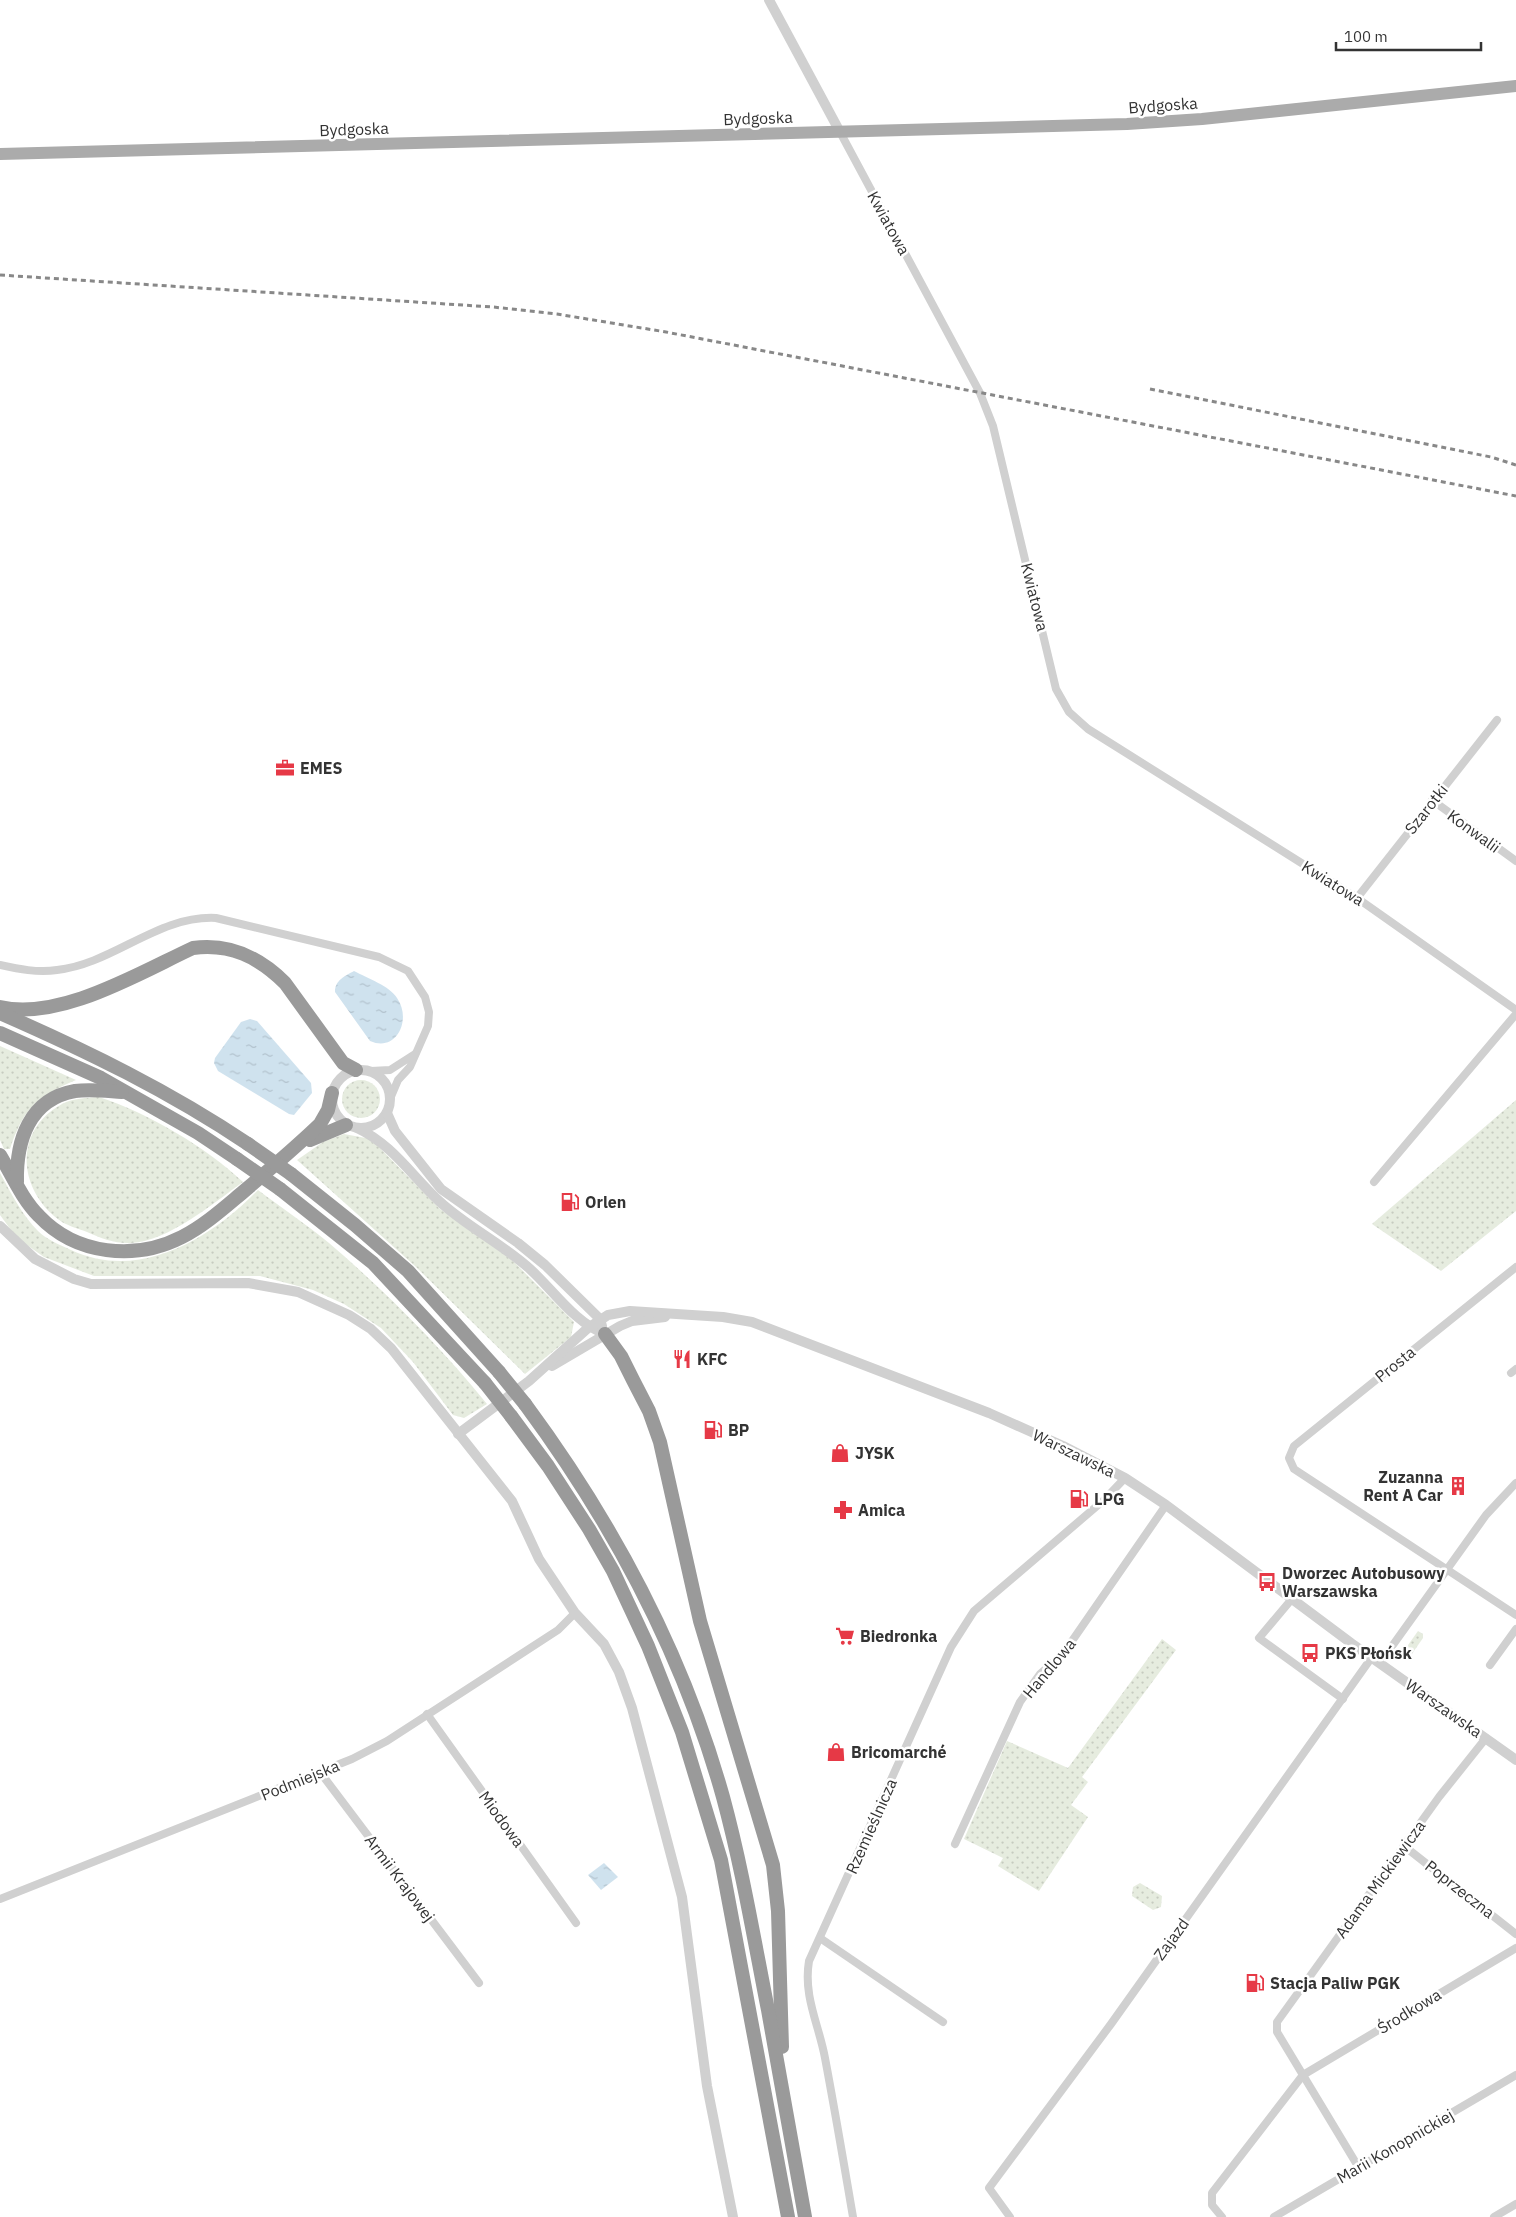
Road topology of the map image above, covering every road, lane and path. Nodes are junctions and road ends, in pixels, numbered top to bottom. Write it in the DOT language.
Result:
graph roads {
  1 [pos="769,0"];
  2 [pos="1516,86"];
  3 [pos="840,132"];
  4 [pos="0,154"];
  5 [pos="1497,720"];
  6 [pos="1432,800"];
  7 [pos="1516,861"];
  8 [pos="1358,898"];
  9 [pos="0,965"];
  10 [pos="0,1007"];
  11 [pos="1516,1012"];
  12 [pos="0,1013"];
  13 [pos="0,1033"];
  14 [pos="418,1051"];
  15 [pos="356,1070"];
  16 [pos="371,1071"];
  17 [pos="127,1092"];
  18 [pos="332,1093"];
  19 [pos="390,1099"];
  20 [pos="387,1113"];
  21 [pos="352,1127"];
  22 [pos="296,1147"];
  23 [pos="0,1155"];
  24 [pos="1374,1182"];
  25 [pos="17,1183"];
  26 [pos="0,1226"];
  27 [pos="1516,1267"];
  28 [pos="681,1315"];
  29 [pos="600,1320"];
  30 [pos="588,1328"];
  31 [pos="605,1334"];
  32 [pos="529,1380"];
  33 [pos="458,1434"];
  34 [pos="1125,1478"];
  35 [pos="1516,1483"];
  36 [pos="1166,1506"];
  37 [pos="1448,1570"];
  38 [pos="1291,1600"];
  39 [pos="575,1613"];
  40 [pos="1516,1615"];
  41 [pos="1516,1629"];
  42 [pos="1376,1660"];
  43 [pos="1490,1665"];
  44 [pos="1343,1699"];
  45 [pos="427,1714"];
  46 [pos="1486,1738"];
  47 [pos="1516,1760"];
  48 [pos="320,1772"];
  49 [pos="956,1844"];
  50 [pos="1404,1846"];
  51 [pos="0,1899"];
  52 [pos="576,1923"];
  53 [pos="1516,1934"];
  54 [pos="820,1938"];
  55 [pos="1516,1948"];
  56 [pos="479,1984"];
  57 [pos="944,2022"];
  58 [pos="1303,2075"];
  59 [pos="1516,2075"];
  60 [pos="784,2095"];
  61 [pos="1359,2168"];
  62 [pos="1516,2204"];
  63 [pos="733,2217"];
  64 [pos="788,2217"];
  65 [pos="805,2217"];
  66 [pos="854,2217"];
  67 [pos="1010,2217"];
  68 [pos="1222,2217"];
  69 [pos="1274,2217"];
  70 [pos="1494,2217"];
  1 -- 3 [label="street, Kwiatowa"];
  2 -- 3 [label="main road, Bydgoska"];
  3 -- 4 [label="main road, Bydgoska"];
  3 -- 8 [label="street, Kwiatowa"];
  5 -- 6 [label="street, Szarotki"];
  6 -- 7 [label="street, Konwalii"];
  6 -- 8 [label="street, Szarotki"];
  8 -- 11 [label="street, Kwiatowa"];
  9 -- 14 [label="street"];
  10 -- 15 [label="highway"];
  11 -- 24 [label="street"];
  12 -- 60 [label="highway, bridge"];
  13 -- 17 [label="highway"];
  14 -- 16 [label="street"];
  14 -- 19 [label="street"];
  15 -- 16 [label="street"];
  15 -- 18 [label="street"];
  16 -- 19 [label="street"];
  17 -- 25 [label="highway"];
  17 -- 64 [label="highway, bridge"];
  18 -- 21 [label="street"];
  18 -- 22 [label="highway"];
  19 -- 20 [label="street"];
  20 -- 21 [label="street"];
  20 -- 29 [label="street"];
  21 -- 22 [label="highway"];
  21 -- 30 [label="street"];
  22 -- 25 [label="highway"];
  23 -- 25 [label="highway"];
  26 -- 33 [label="street"];
  27 -- 37 [label="street, Prosta"];
  28 -- 29 [label="street"];
  28 -- 31 [label="street"];
  28 -- 34 [label="street, Warszawska"];
  29 -- 30 [label="street"];
  29 -- 31 [label="street"];
  30 -- 31 [label="street"];
  30 -- 32 [label="street"];
  31 -- 32 [label="street"];
  31 -- 60 [label="highway"];
  32 -- 33 [label="street"];
  33 -- 39 [label="street"];
  34 -- 36 [label="street, Warszawska"];
  34 -- 54 [label="street, Rzemieślnicza"];
  35 -- 37 [label="street, Zajazd"];
  36 -- 38 [label="street, Warszawska"];
  36 -- 49 [label="street, Handlowa"];
  37 -- 40 [label="street"];
  37 -- 42 [label="street, Zajazd"];
  38 -- 42 [label="street, Warszawska"];
  38 -- 44 [label="street"];
  39 -- 45 [label="street, Podmiejska"];
  39 -- 63 [label="street"];
  41 -- 43 [label="street"];
  42 -- 44 [label="street, Zajazd"];
  42 -- 46 [label="street, Warszawska"];
  44 -- 67 [label="street, Zajazd"];
  45 -- 48 [label="street, Podmiejska"];
  45 -- 52 [label="street, Miodowa"];
  46 -- 47 [label="street, Warszawska"];
  46 -- 50 [label="street, Adama Mickiewicza"];
  48 -- 51 [label="street, Podmiejska"];
  48 -- 56 [label="street, Armii Krajowej"];
  50 -- 53 [label="street, Poprzeczna"];
  50 -- 58 [label="street, Adama Mickiewicza"];
  54 -- 57 [label="street"];
  54 -- 66 [label="street, Rzemieślnicza"];
  55 -- 58 [label="street, Środkowa"];
  58 -- 61 [label="street"];
  58 -- 68 [label="street"];
  59 -- 61 [label="street, Marii Konopnickiej"];
  60 -- 65 [label="highway"];
  61 -- 69 [label="street, Marii Konopnickiej"];
  62 -- 70 [label="street"];
}
